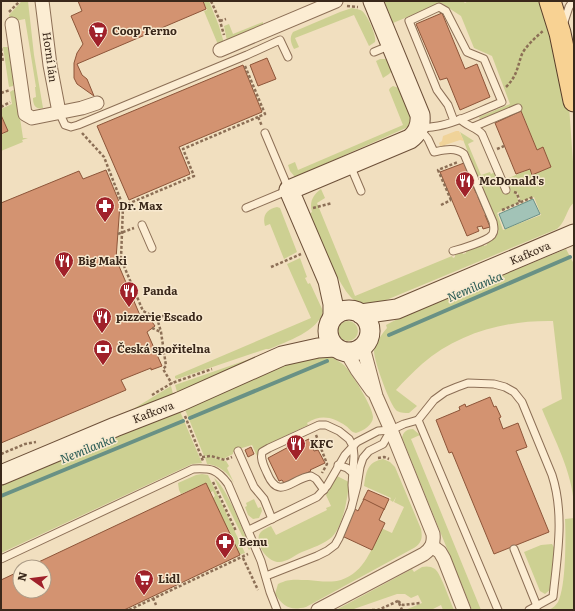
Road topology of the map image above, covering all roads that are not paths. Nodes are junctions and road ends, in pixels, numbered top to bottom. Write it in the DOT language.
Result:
graph roads {
  1 [pos="42,1"];
  2 [pos="550,1"];
  3 [pos="340,4"];
  4 [pos="367,4"];
  5 [pos="566,13"];
  6 [pos="9,19"];
  7 [pos="391,45"];
  8 [pos="220,50"];
  9 [pos="374,52"];
  10 [pos="288,57"];
  11 [pos="574,101"];
  12 [pos="97,103"];
  13 [pos="518,108"];
  14 [pos="59,112"];
  15 [pos="457,120"];
  16 [pos="419,128"];
  17 [pos="473,128"];
  18 [pos="266,133"];
  19 [pos="350,164"];
  20 [pos="289,190"];
  21 [pos="506,190"];
  22 [pos="361,191"];
  23 [pos="246,208"];
  24 [pos="142,225"];
  25 [pos="574,234"];
  26 [pos="152,248"];
  27 [pos="453,251"];
  28 [pos="328,281"];
  29 [pos="397,308"];
  30 [pos="357,312"];
  31 [pos="330,321"];
  32 [pos="354,345"];
  33 [pos="282,356"];
  34 [pos="376,396"];
  35 [pos="418,420"];
  36 [pos="391,430"];
  37 [pos="353,446"];
  38 [pos="238,453"];
  39 [pos="338,465"];
  40 [pos="353,473"];
  41 [pos="1,475"];
  42 [pos="324,490"];
  43 [pos="353,498"];
  44 [pos="272,519"];
  45 [pos="249,530"];
  46 [pos="432,546"];
  47 [pos="514,549"];
  48 [pos="1,559"];
  49 [pos="266,576"];
  50 [pos="537,606"];
  51 [pos="277,610"];
  52 [pos="318,610"];
  53 [pos="464,610"];
  54 [pos="498,610"];
  55 [pos="529,610"];
  1 -- 14 [label="street, Horní lán"];
  2 -- 5 [label="main road"];
  3 -- 8 [label="street"];
  4 -- 7 [label="street"];
  5 -- 11 [label="main road"];
  6 -- 14 [label="street"];
  7 -- 9 [label="lane"];
  7 -- 16 [label="street"];
  10 -- 14 [label="lane"];
  12 -- 14 [label="street"];
  13 -- 17 [label="lane"];
  15 -- 15 [label="lane"];
  15 -- 16 [label="lane"];
  15 -- 17 [label="lane"];
  16 -- 19 [label="street"];
  16 -- 27 [label="lane"];
  17 -- 21 [label="lane"];
  18 -- 20 [label="lane"];
  19 -- 20 [label="street"];
  19 -- 22 [label="lane"];
  20 -- 23 [label="lane"];
  20 -- 28 [label="street"];
  24 -- 26 [label="lane"];
  25 -- 29 [label="street, Kafkova"];
  28 -- 30 [label="street"];
  28 -- 31 [label="street"];
  29 -- 30 [label="street, Kafkova"];
  29 -- 32 [label="street, Kafkova"];
  30 -- 31 [label="street, Kafkova"];
  30 -- 32 [label="street"];
  31 -- 32 [label="street"];
  31 -- 33 [label="street, Kafkova"];
  32 -- 33 [label="street, Kafkova"];
  32 -- 34 [label="street"];
  32 -- 34 [label="street"];
  33 -- 41 [label="street, Kafkova"];
  34 -- 36 [label="street"];
  35 -- 36 [label="lane"];
  35 -- 50 [label="lane"];
  35 -- 54 [label="lane"];
  36 -- 37 [label="lane"];
  36 -- 43 [label="lane"];
  36 -- 46 [label="street"];
  37 -- 39 [label="lane"];
  37 -- 40 [label="lane"];
  37 -- 42 [label="lane"];
  38 -- 44 [label="lane"];
  39 -- 40 [label="lane"];
  39 -- 42 [label="lane"];
  40 -- 43 [label="lane"];
  42 -- 44 [label="lane"];
  43 -- 49 [label="lane"];
  44 -- 45 [label="lane"];
  45 -- 48 [label="lane"];
  45 -- 49 [label="lane"];
  46 -- 52 [label="street"];
  46 -- 53 [label="street"];
  47 -- 50 [label="lane"];
  49 -- 51 [label="lane"];
  50 -- 55 [label="lane"];
}
